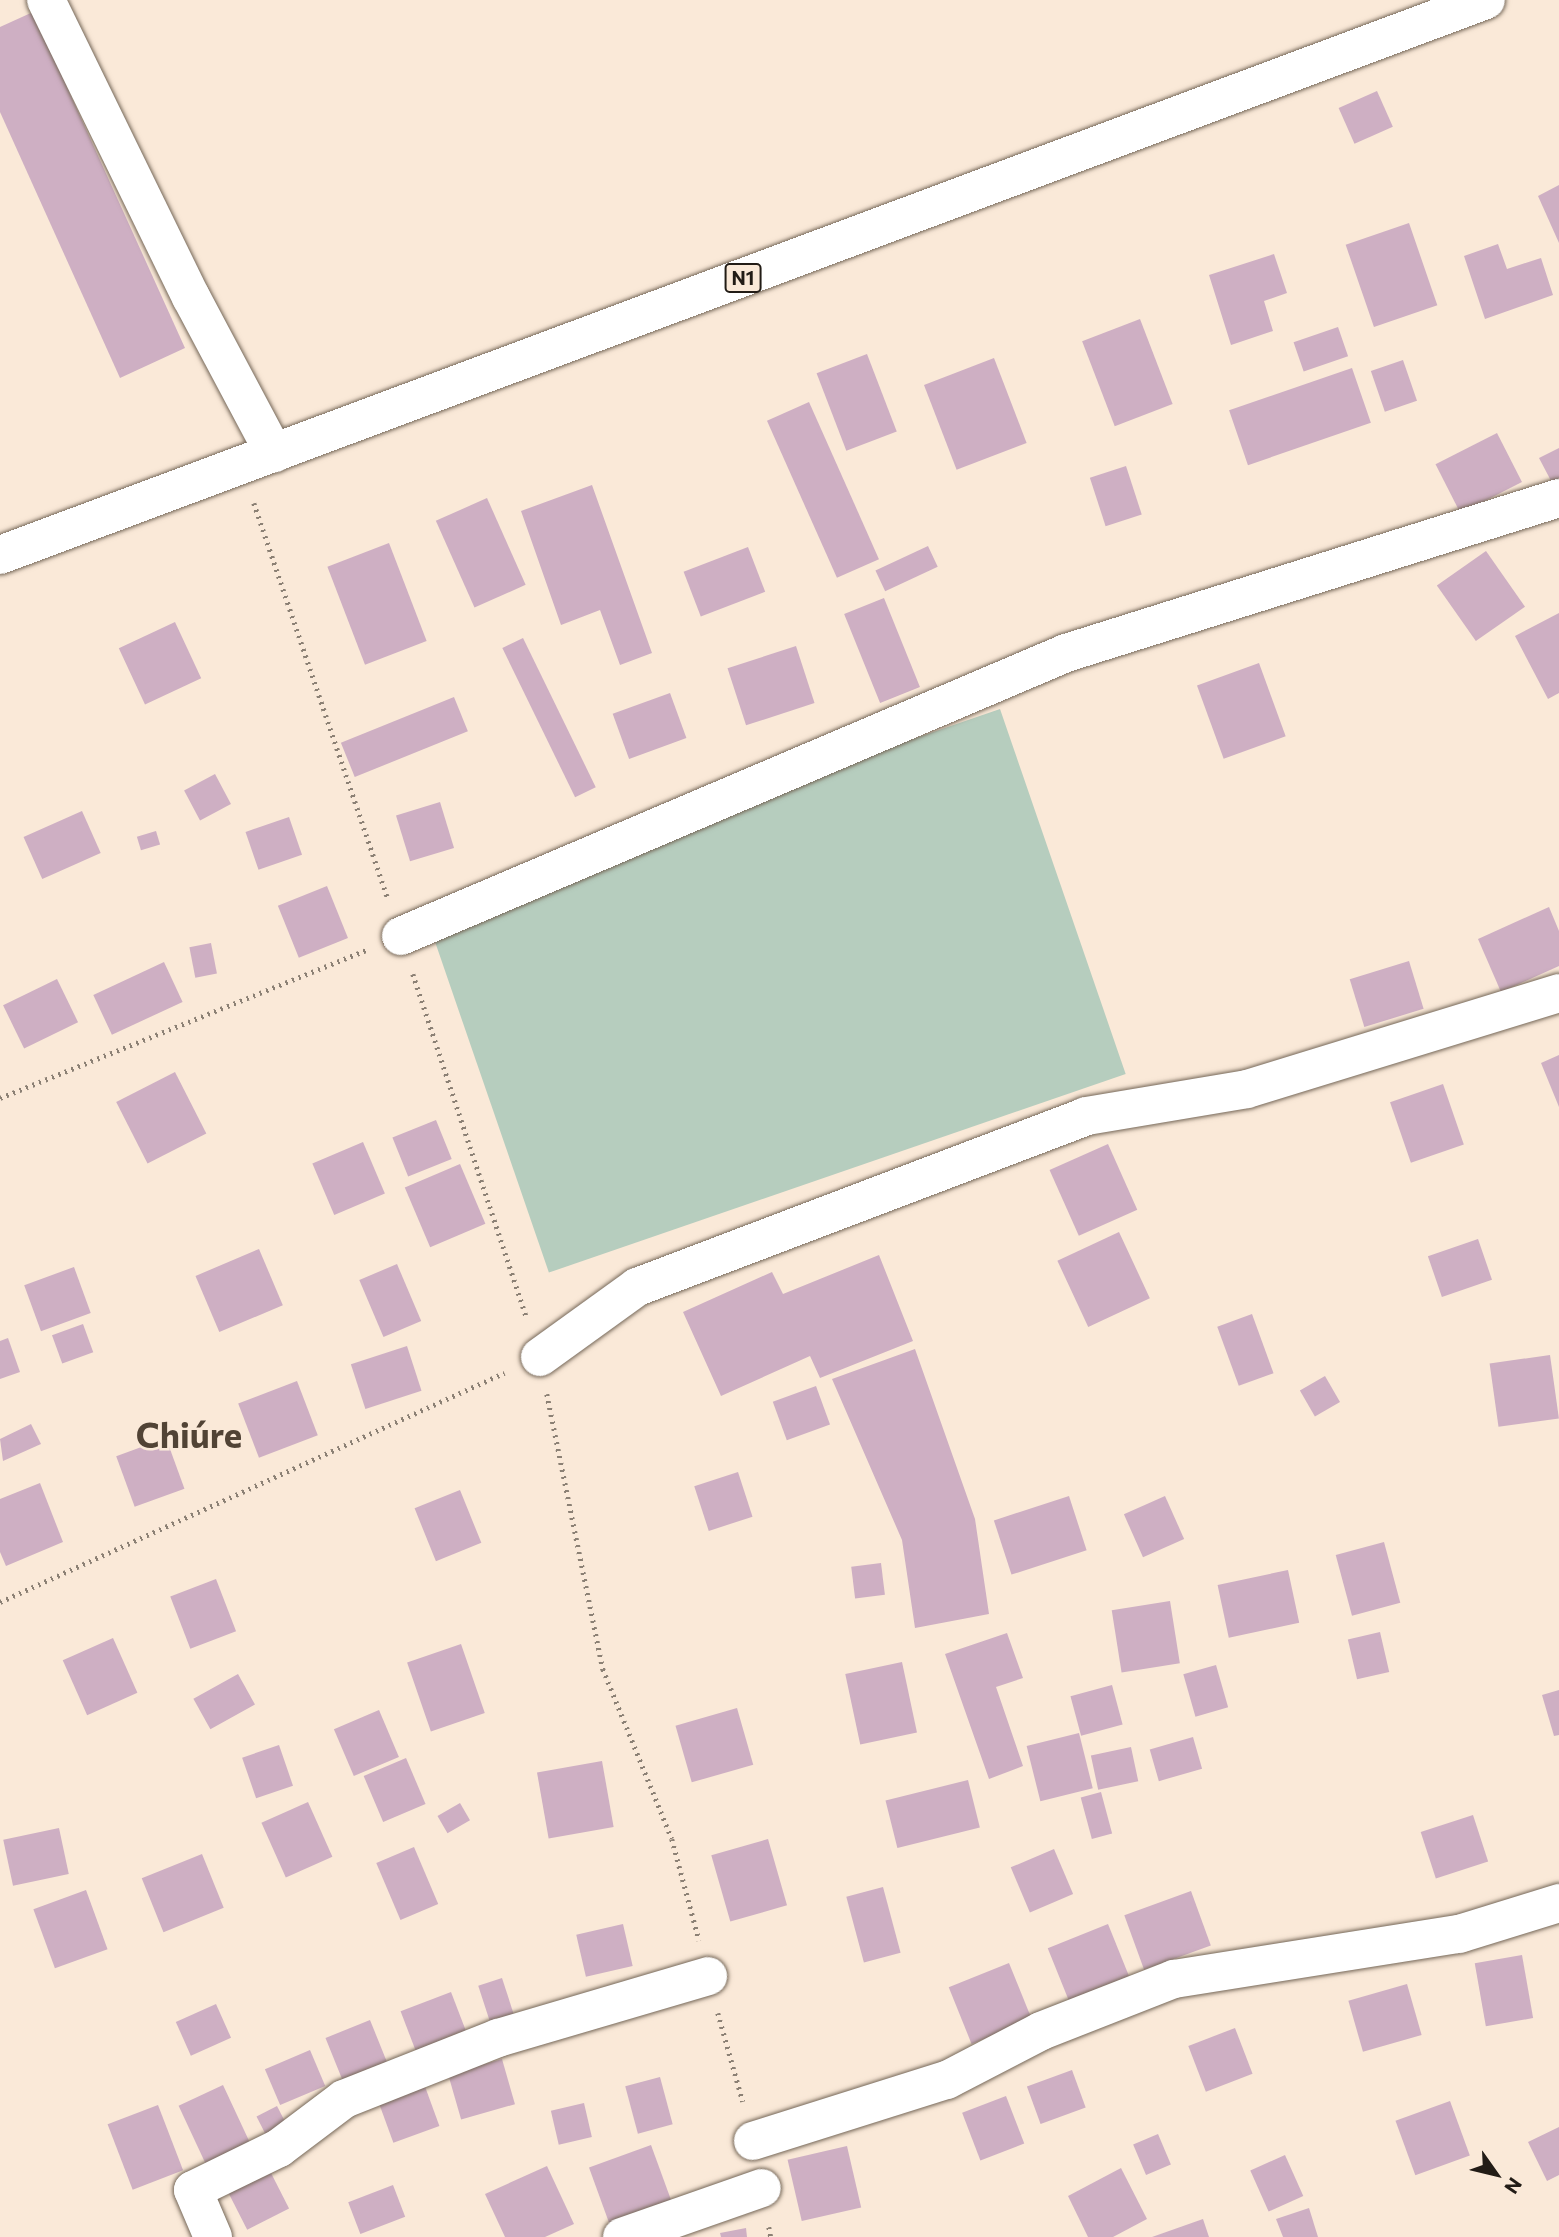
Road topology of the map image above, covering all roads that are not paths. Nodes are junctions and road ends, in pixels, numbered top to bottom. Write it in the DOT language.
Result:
graph roads {
  1 [pos="46,0"];
  2 [pos="1486,0"];
  3 [pos="274,453"];
  4 [pos="1559,498"];
  5 [pos="0,555"];
  6 [pos="401,936"];
  7 [pos="1559,993"];
  8 [pos="540,1357"];
  9 [pos="1559,1903"];
  10 [pos="708,1976"];
  11 [pos="753,2141"];
  12 [pos="762,2188"];
  13 [pos="213,2237"];
  14 [pos="622,2237"];
  1 -- 3 [label="main road"];
  2 -- 3 [label="main road, N1"];
  3 -- 5 [label="main road, N1"];
  4 -- 6 [label="main road"];
  7 -- 8 [label="main road"];
  9 -- 11 [label="main road"];
  10 -- 13 [label="main road"];
  12 -- 14 [label="main road"];
}
